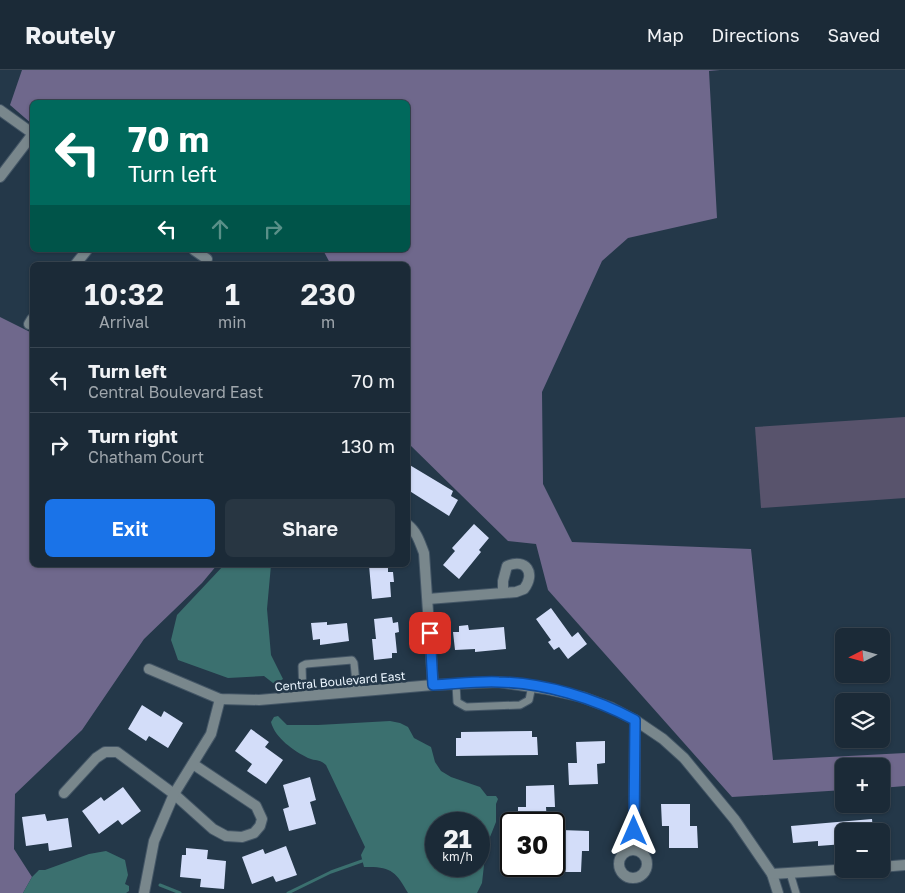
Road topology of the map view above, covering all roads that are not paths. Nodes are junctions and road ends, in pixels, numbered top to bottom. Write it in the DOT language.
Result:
graph roads {
  1 [pos="0,110"];
  2 [pos="30,132"];
  3 [pos="30,137"];
  4 [pos="0,177"];
  5 [pos="85,252"];
  6 [pos="197,252"];
  7 [pos="207,259"];
  8 [pos="77,262"];
  9 [pos="410,527"];
  10 [pos="503,593"];
  11 [pos="428,599"];
  12 [pos="149,669"];
  13 [pos="456,684"];
  14 [pos="433,685"];
  15 [pos="532,686"];
  16 [pos="357,692"];
  17 [pos="303,696"];
  18 [pos="220,699"];
  19 [pos="635,720"];
  20 [pos="193,764"];
  21 [pos="64,792"];
  22 [pos="174,794"];
  23 [pos="634,850"];
  24 [pos="905,865"];
  25 [pos="890,866"];
  26 [pos="835,870"];
  27 [pos="790,873"];
  28 [pos="772,874"];
  29 [pos="144,893"];
  30 [pos="778,893"];
  31 [pos="796,893"];
  1 -- 2 [label="street"];
  3 -- 4 [label="street"];
  5 -- 8 [label="street"];
  6 -- 7 [label="street"];
  9 -- 11 [label="street"];
  10 -- 11 [label="street"];
  11 -- 14 [label="street"];
  12 -- 18 [label="street, Central Boulevard East"];
  13 -- 14 [label="street, Central Boulevard East"];
  13 -- 15 [label="street, Central Boulevard East"];
  13 -- 15 [label="lane"];
  14 -- 16 [label="street, Central Boulevard East"];
  15 -- 19 [label="street, Central Boulevard East"];
  16 -- 17 [label="street, Central Boulevard East"];
  16 -- 17 [label="lane"];
  17 -- 18 [label="street, Central Boulevard East"];
  18 -- 20 [label="street"];
  19 -- 23 [label="street"];
  19 -- 28 [label="street, Central Boulevard East"];
  20 -- 22 [label="street"];
  20 -- 22 [label="street"];
  21 -- 22 [label="street"];
  22 -- 29 [label="street"];
  24 -- 25 [label="street"];
  26 -- 27 [label="street"];
  27 -- 28 [label="street"];
  27 -- 31 [label="lane"];
  28 -- 30 [label="street, Central Boulevard East"];
}
